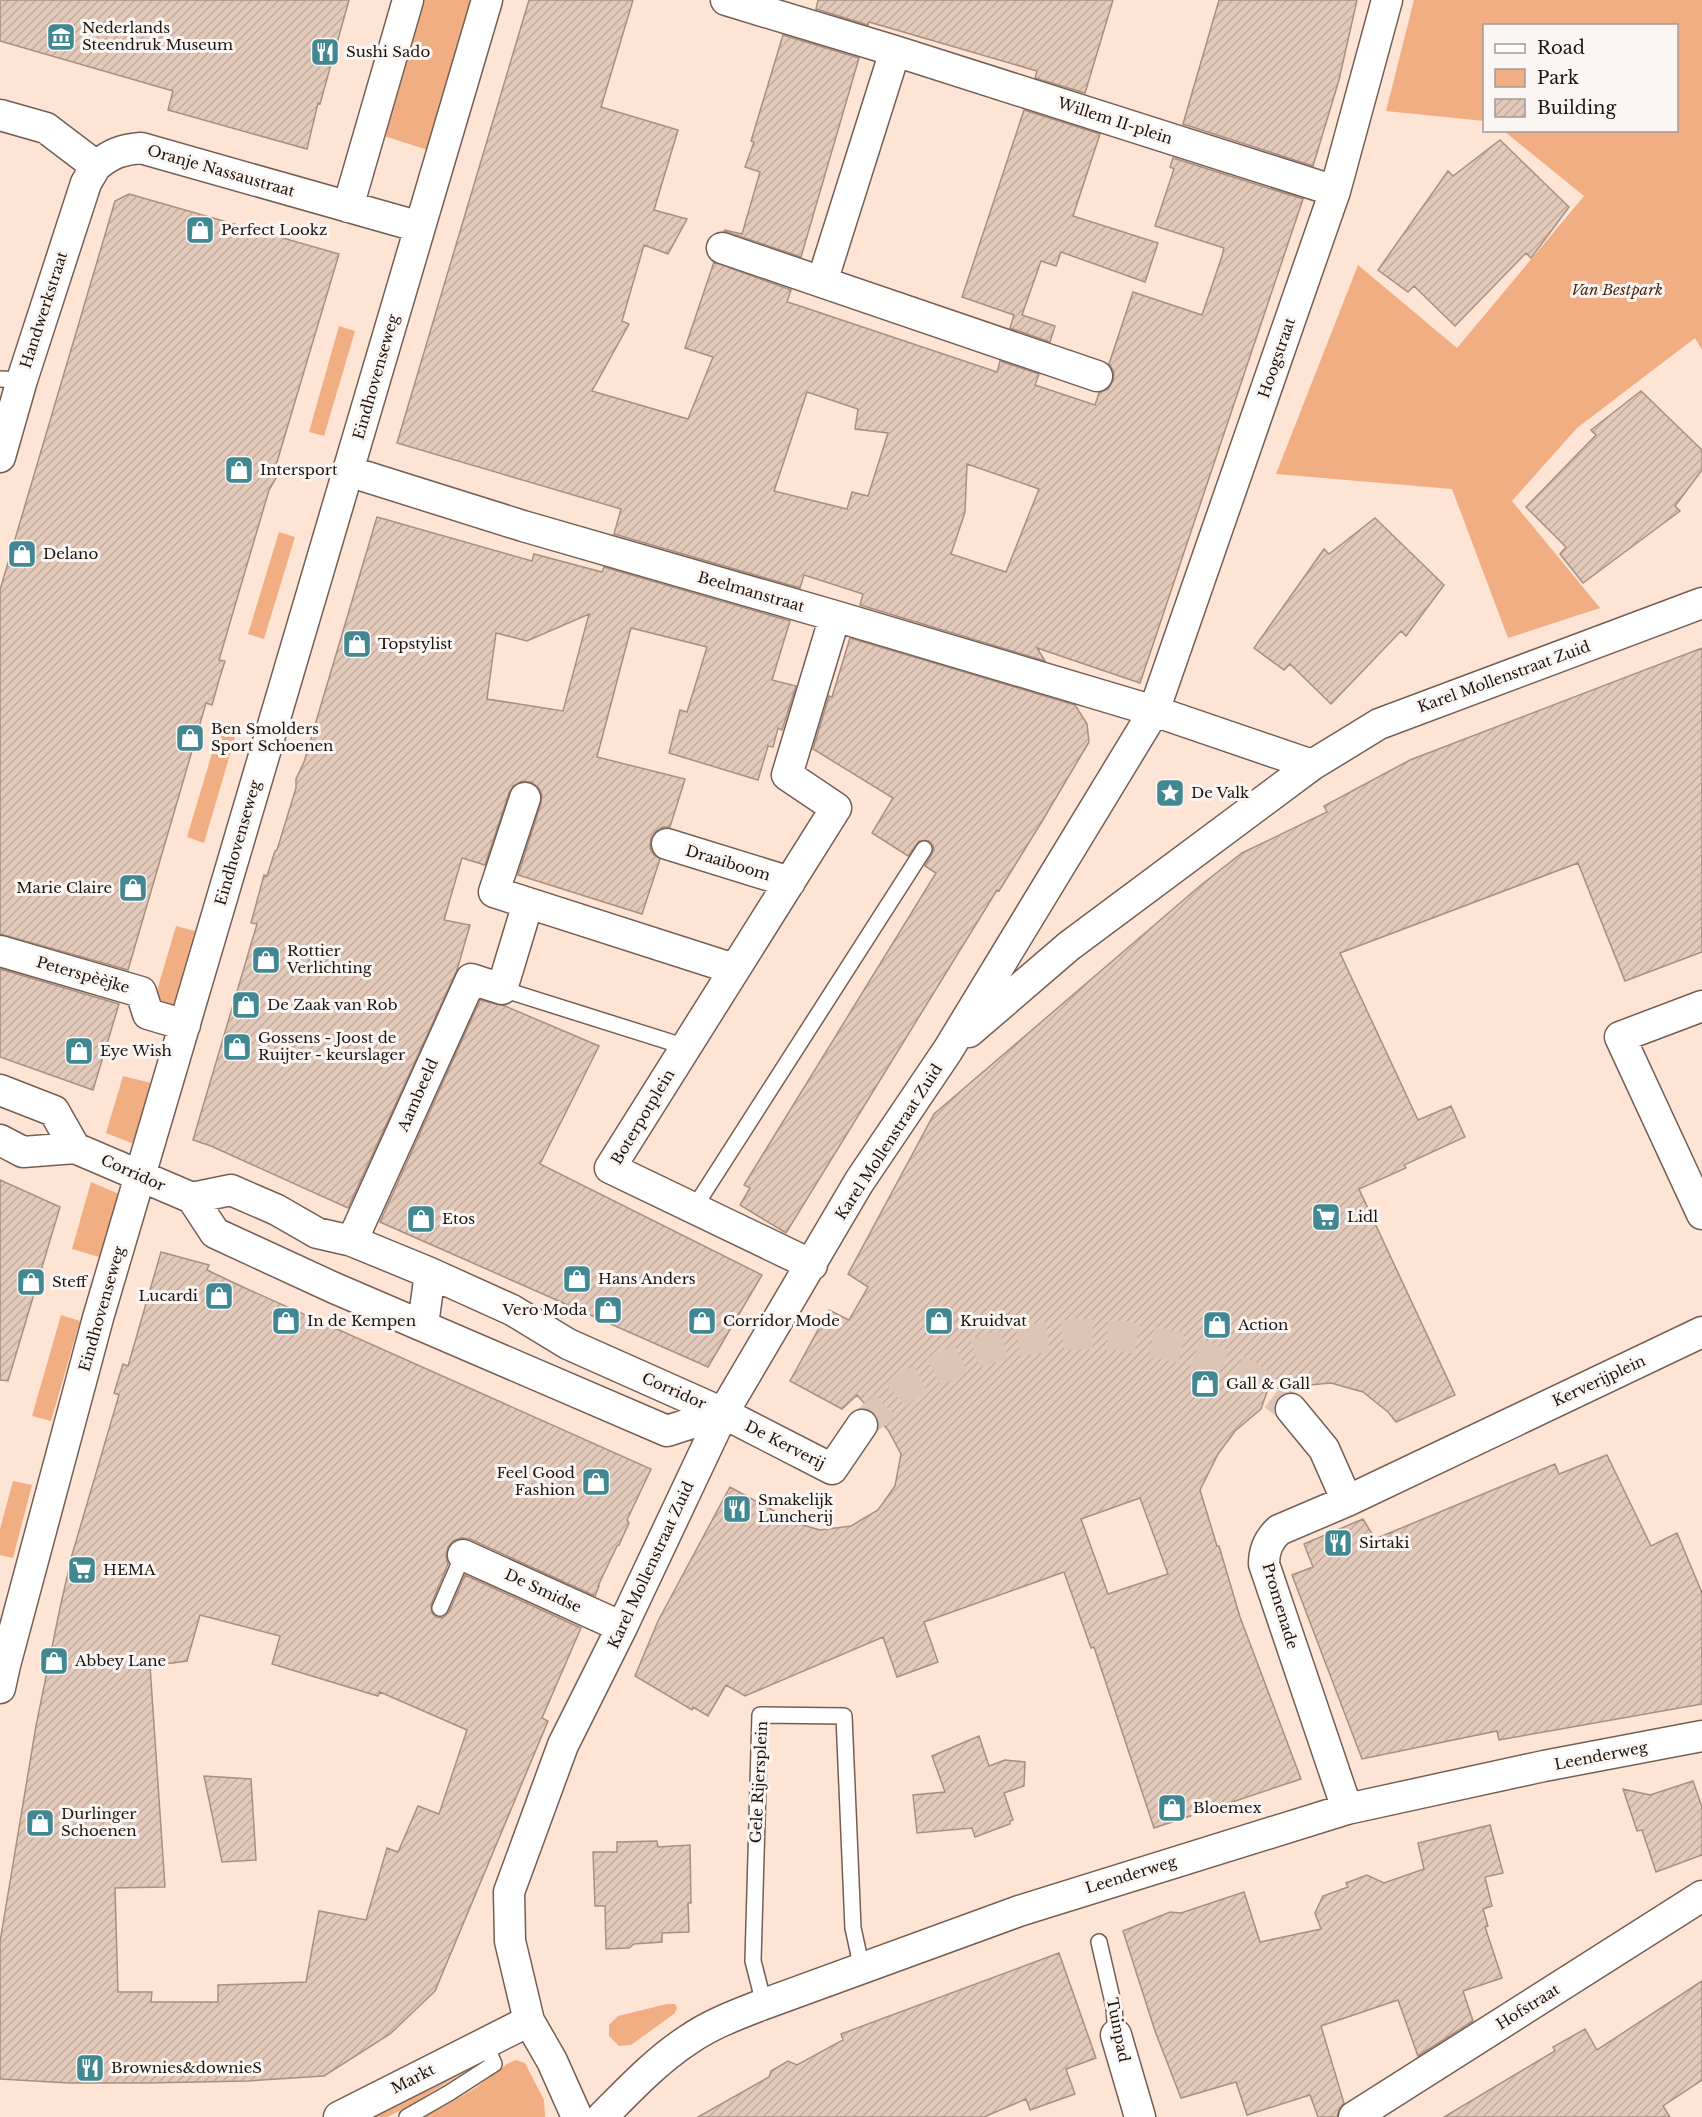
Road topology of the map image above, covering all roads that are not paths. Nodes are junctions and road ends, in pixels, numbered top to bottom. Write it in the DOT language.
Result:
graph roads {
  1 [pos="408,0"];
  2 [pos="487,0"];
  3 [pos="726,0"];
  4 [pos="1387,0"];
  5 [pos="895,51"];
  6 [pos="0,115"];
  7 [pos="96,166"];
  8 [pos="1335,191"];
  9 [pos="348,207"];
  10 [pos="420,227"];
  11 [pos="722,248"];
  12 [pos="822,282"];
  13 [pos="1097,376"];
  14 [pos="11,379"];
  15 [pos="0,457"];
  16 [pos="348,471"];
  17 [pos="1702,603"];
  18 [pos="835,616"];
  19 [pos="1154,711"];
  20 [pos="1312,765"];
  21 [pos="525,798"];
  22 [pos="667,844"];
  23 [pos="924,849"];
  24 [pos="790,882"];
  25 [pos="528,903"];
  26 [pos="0,951"];
  27 [pos="735,969"];
  28 [pos="502,989"];
  29 [pos="1702,1006"];
  30 [pos="185,1025"];
  31 [pos="686,1047"];
  32 [pos="948,1050"];
  33 [pos="0,1090"];
  34 [pos="0,1140"];
  35 [pos="75,1148"];
  36 [pos="141,1177"];
  37 [pos="192,1198"];
  38 [pos="694,1208"];
  39 [pos="1702,1214"];
  40 [pos="317,1233"];
  41 [pos="352,1240"];
  42 [pos="812,1265"];
  43 [pos="291,1268"];
  44 [pos="430,1273"];
  45 [pos="423,1325"];
  46 [pos="1702,1332"];
  47 [pos="1291,1409"];
  48 [pos="723,1413"];
  49 [pos="862,1425"];
  50 [pos="1496,1430"];
  51 [pos="1347,1501"];
  52 [pos="464,1555"];
  53 [pos="440,1608"];
  54 [pos="622,1628"];
  55 [pos="0,1688"];
  56 [pos="1702,1736"];
  57 [pos="1347,1809"];
  58 [pos="1702,1896"];
  59 [pos="1099,1942"];
  60 [pos="862,1969"];
  61 [pos="764,2004"];
  62 [pos="529,2020"];
  63 [pos="1116,2035"];
  64 [pos="485,2043"];
  65 [pos="340,2117"];
  66 [pos="407,2117"];
  67 [pos="577,2117"];
  68 [pos="602,2117"];
  69 [pos="1140,2117"];
  70 [pos="1354,2117"];
  1 -- 9 [label="street"];
  2 -- 10 [label="street, Eindhovenseweg"];
  3 -- 5 [label="street, Willem II-plein"];
  4 -- 8 [label="street, Hoogstraat"];
  5 -- 8 [label="street, Willem II-plein"];
  5 -- 12 [label="street"];
  6 -- 7 [label="street"];
  7 -- 9 [label="street, Oranje Nassaustraat"];
  7 -- 14 [label="street, Handwerkstraat"];
  8 -- 19 [label="street, Hoogstraat"];
  9 -- 10 [label="street, Oranje Nassaustraat"];
  10 -- 16 [label="street, Eindhovenseweg"];
  11 -- 12 [label="street"];
  12 -- 13 [label="street"];
  14 -- 15 [label="street, Handwerkstraat"];
  16 -- 18 [label="street, Beelmanstraat"];
  16 -- 30 [label="street, Eindhovenseweg"];
  17 -- 20 [label="street, Karel Mollenstraat Zuid"];
  18 -- 19 [label="street, Beelmanstraat"];
  18 -- 24 [label="street, Boterpotplein"];
  19 -- 20 [label="street"];
  19 -- 32 [label="street, Karel Mollenstraat Zuid"];
  20 -- 32 [label="street, Karel Mollenstraat Zuid"];
  21 -- 25 [label="street"];
  22 -- 24 [label="street, Draaiboom"];
  23 -- 38 [label="lane"];
  24 -- 27 [label="street, Boterpotplein"];
  25 -- 27 [label="street"];
  25 -- 28 [label="street"];
  26 -- 30 [label="street, Peterspèèjke"];
  27 -- 31 [label="street, Boterpotplein"];
  28 -- 31 [label="lane"];
  28 -- 41 [label="street, Aambeeld"];
  29 -- 39 [label="street"];
  30 -- 36 [label="street, Eindhovenseweg"];
  31 -- 38 [label="street, Boterpotplein"];
  32 -- 42 [label="street, Karel Mollenstraat Zuid"];
  33 -- 35 [label="street"];
  34 -- 35 [label="street, Corridor"];
  35 -- 36 [label="street, Corridor"];
  36 -- 37 [label="street, Corridor"];
  36 -- 55 [label="street, Eindhovenseweg"];
  37 -- 40 [label="street, Corridor"];
  37 -- 43 [label="street, Corridor"];
  38 -- 42 [label="street, Boterpotplein"];
  40 -- 41 [label="street, Corridor"];
  40 -- 43 [label="street"];
  41 -- 44 [label="street, Corridor"];
  42 -- 48 [label="street, Karel Mollenstraat Zuid"];
  43 -- 45 [label="street, Corridor"];
  44 -- 45 [label="street"];
  44 -- 48 [label="street, Corridor"];
  45 -- 48 [label="street, Corridor"];
  46 -- 50 [label="street, Kerverijplein"];
  47 -- 51 [label="street"];
  48 -- 49 [label="street, De Kerverij"];
  48 -- 54 [label="street, Karel Mollenstraat Zuid"];
  50 -- 51 [label="street, Promenade"];
  51 -- 57 [label="street, Promenade"];
  52 -- 53 [label="lane"];
  52 -- 54 [label="street, De Smidse"];
  54 -- 62 [label="street, Karel Mollenstraat Zuid"];
  56 -- 57 [label="street, Leenderweg"];
  57 -- 60 [label="street, Leenderweg"];
  58 -- 70 [label="street, Hofstraat"];
  59 -- 63 [label="lane, Tuinpad"];
  60 -- 61 [label="street, Leenderweg"];
  60 -- 61 [label="lane, Gele Rijersplein"];
  61 -- 68 [label="street, Leenderweg"];
  62 -- 64 [label="street, Markt"];
  62 -- 67 [label="street, Karel Mollenstraat Zuid"];
  63 -- 69 [label="street, Tuinpad"];
  64 -- 65 [label="street, Markt"];
  64 -- 66 [label="lane, Markt"];
}
